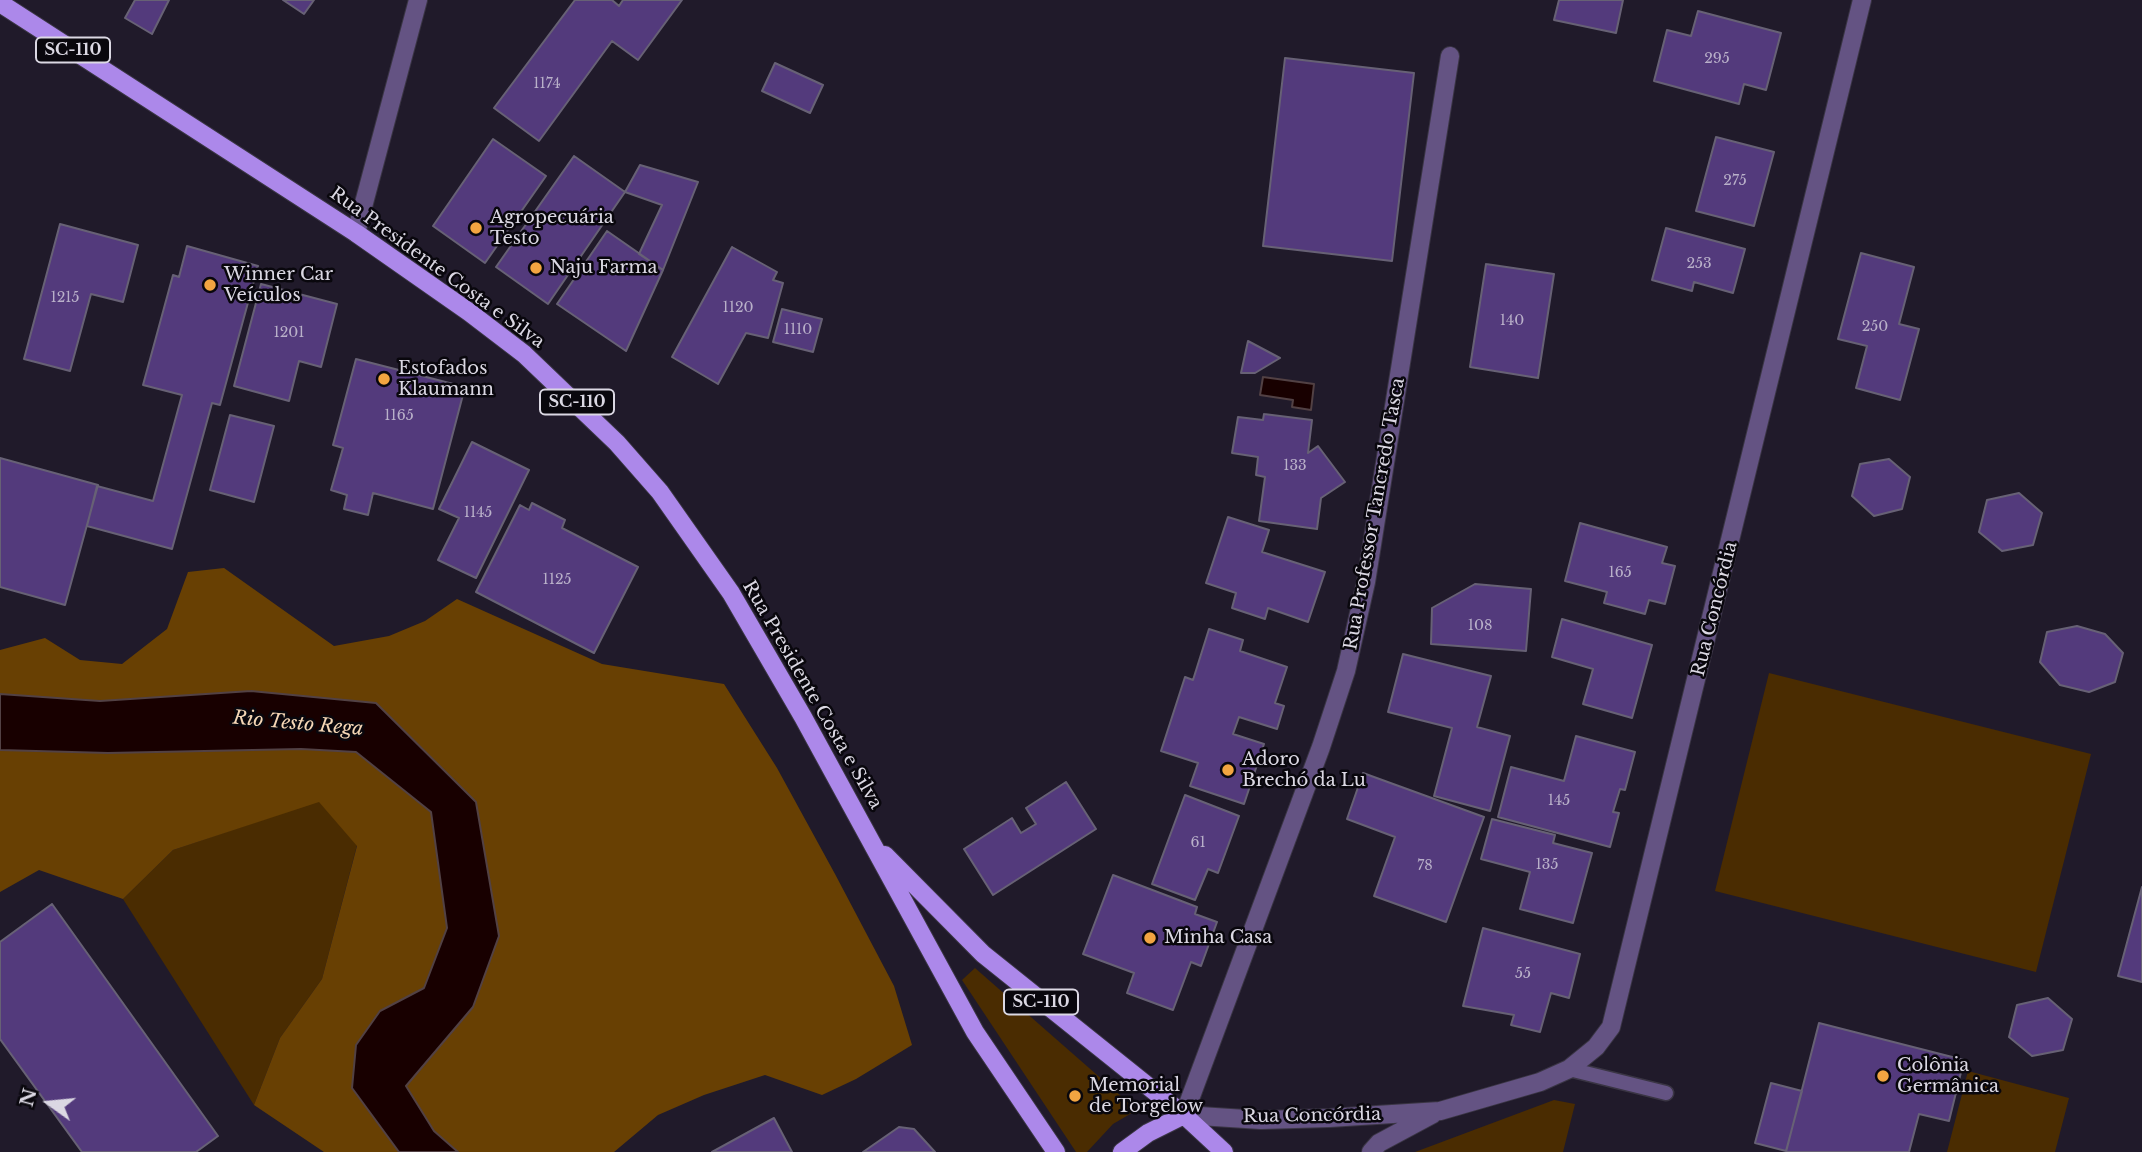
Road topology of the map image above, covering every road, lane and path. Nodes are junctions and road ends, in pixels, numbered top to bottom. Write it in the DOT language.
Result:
graph roads {
  1 [pos="418,0"];
  2 [pos="1862,0"];
  3 [pos="0,3"];
  4 [pos="1450,57"];
  5 [pos="356,233"];
  6 [pos="870,839"];
  7 [pos="1569,1069"];
  8 [pos="1665,1093"];
  9 [pos="1440,1111"];
  10 [pos="1184,1115"];
  11 [pos="1056,1152"];
  12 [pos="1122,1152"];
  13 [pos="1224,1152"];
  14 [pos="1371,1152"];
  1 -- 5 [label="street"];
  2 -- 7 [label="street, Rua Concórdia"];
  3 -- 5 [label="main road, Rua Presidente Costa e Silva / SC-110"];
  4 -- 10 [label="street, Rua Professor Tancredo Tasca"];
  5 -- 6 [label="main road, Rua Presidente Costa e Silva / SC-110"];
  6 -- 10 [label="main road, Rua Presidente Costa e Silva / SC-110"];
  6 -- 11 [label="main road, Rua Presidente Costa e Silva / SC-110"];
  7 -- 8 [label="lane"];
  7 -- 9 [label="street, Rua Concórdia"];
  9 -- 10 [label="street, Rua Concórdia"];
  9 -- 14 [label="street, Rua Concórdia"];
  10 -- 12 [label="main road"];
  10 -- 13 [label="main road, Rua Presidente Costa e Silva / SC-110"];
}
